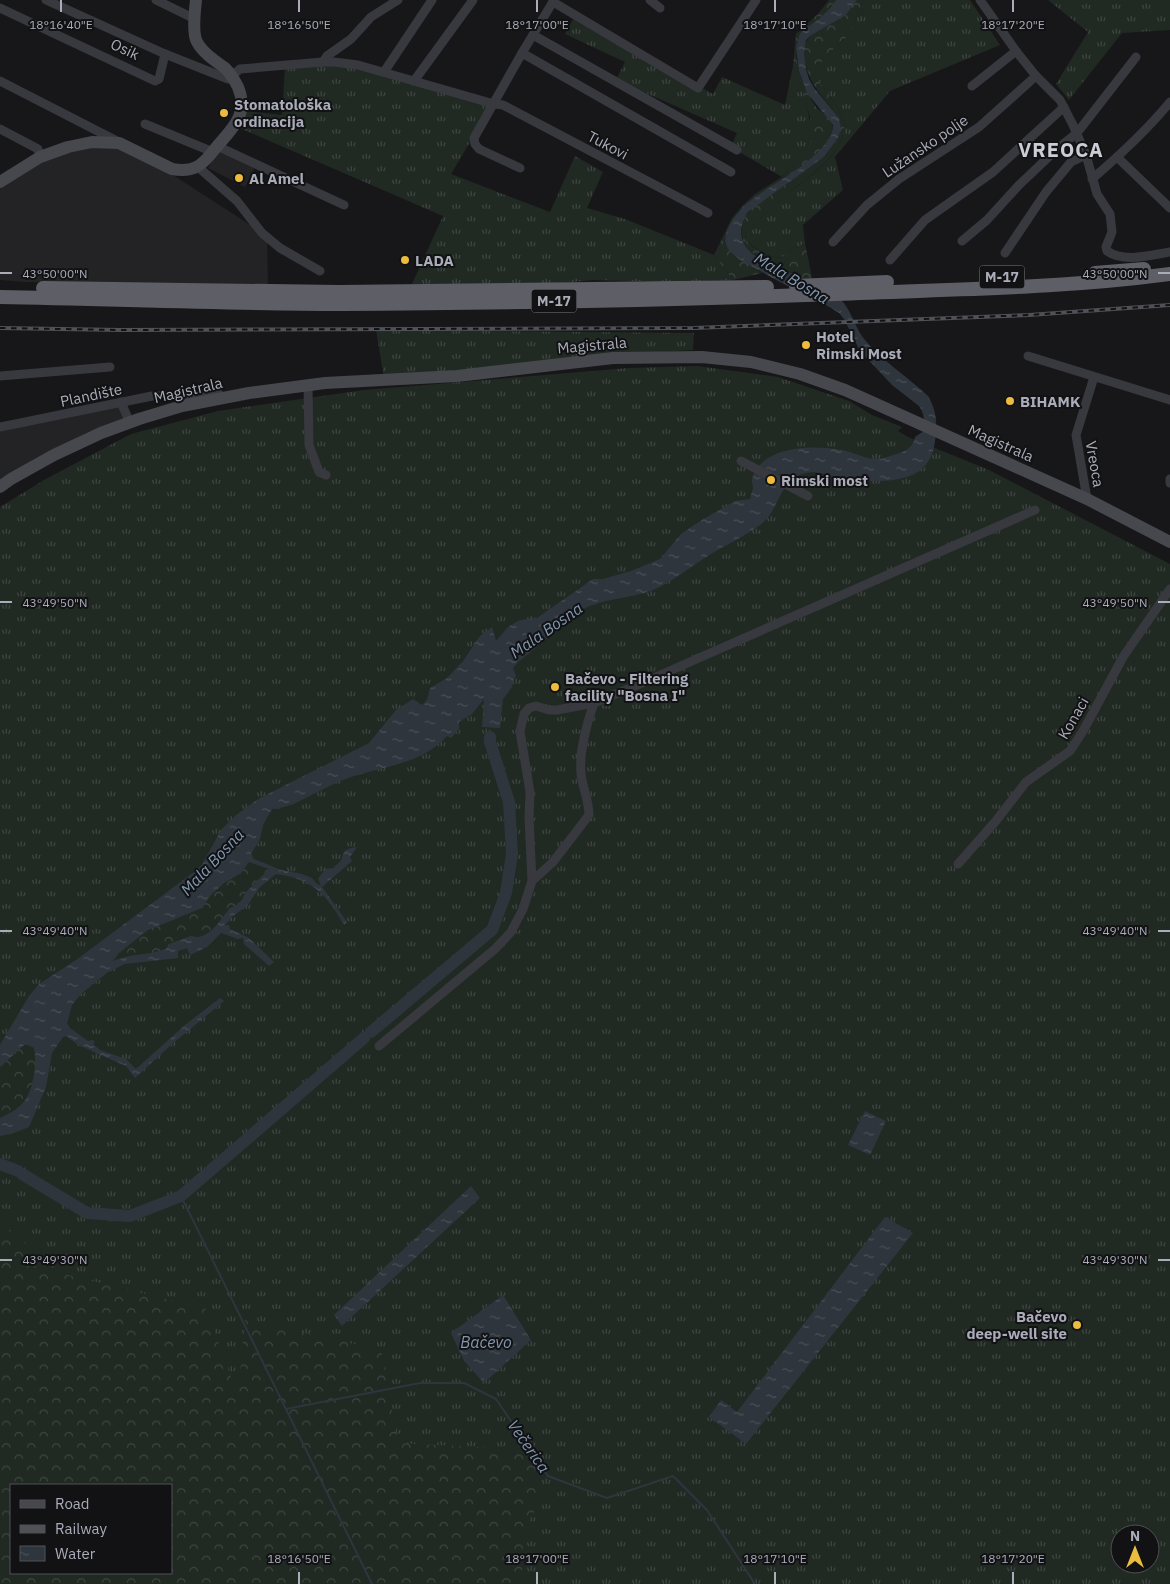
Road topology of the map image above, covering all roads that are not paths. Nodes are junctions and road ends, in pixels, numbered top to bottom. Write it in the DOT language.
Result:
graph roads {
  1 [pos="46,0"];
  2 [pos="156,0"];
  3 [pos="196,0"];
  4 [pos="398,0"];
  5 [pos="432,0"];
  6 [pos="473,0"];
  7 [pos="650,0"];
  8 [pos="756,0"];
  9 [pos="980,0"];
  10 [pos="554,1"];
  11 [pos="0,8"];
  12 [pos="660,8"];
  13 [pos="195,19"];
  14 [pos="533,35"];
  15 [pos="1016,52"];
  16 [pos="522,53"];
  17 [pos="165,54"];
  18 [pos="1136,57"];
  19 [pos="323,62"];
  20 [pos="384,72"];
  21 [pos="233,76"];
  22 [pos="1036,76"];
  23 [pos="414,81"];
  24 [pos="0,82"];
  25 [pos="972,86"];
  26 [pos="1170,102"];
  27 [pos="494,104"];
  28 [pos="1064,107"];
  29 [pos="145,124"];
  30 [pos="86,125"];
  31 [pos="0,129"];
  32 [pos="1077,133"];
  33 [pos="92,142"];
  34 [pos="119,143"];
  35 [pos="215,149"];
  36 [pos="737,150"];
  37 [pos="1086,155"];
  38 [pos="40,157"];
  39 [pos="1117,157"];
  40 [pos="198,167"];
  41 [pos="520,168"];
  42 [pos="731,172"];
  43 [pos="1092,179"];
  44 [pos="0,182"];
  45 [pos="344,205"];
  46 [pos="1170,208"];
  47 [pos="708,213"];
  48 [pos="962,241"];
  49 [pos="833,242"];
  50 [pos="1170,252"];
  51 [pos="1005,253"];
  52 [pos="890,260"];
  53 [pos="1170,265"];
  54 [pos="320,271"];
  55 [pos="1170,274"];
  56 [pos="0,288"];
  57 [pos="838,289"];
  58 [pos="0,297"];
  59 [pos="333,298"];
  60 [pos="1028,356"];
  61 [pos="110,367"];
  62 [pos="0,376"];
  63 [pos="1094,377"];
  64 [pos="308,385"];
  65 [pos="249,394"];
  66 [pos="1170,400"];
  67 [pos="121,402"];
  68 [pos="130,423"];
  69 [pos="0,428"];
  70 [pos="741,461"];
  71 [pos="326,475"];
  72 [pos="1170,479"];
  73 [pos="1170,483"];
  74 [pos="0,487"];
  75 [pos="808,496"];
  76 [pos="1087,499"];
  77 [pos="1035,510"];
  78 [pos="1170,542"];
  79 [pos="1170,589"];
  80 [pos="594,703"];
  81 [pos="958,864"];
  82 [pos="532,881"];
  83 [pos="378,1046"];
  1 -- 17 [label="street, Osik"];
  2 -- 13 [label="street"];
  3 -- 13 [label="main road"];
  4 -- 19 [label="street"];
  5 -- 20 [label="street"];
  6 -- 23 [label="street"];
  7 -- 12 [label="street"];
  8 -- 10 [label="street"];
  9 -- 15 [label="street"];
  10 -- 14 [label="street"];
  11 -- 17 [label="street, Osik"];
  13 -- 21 [label="main road"];
  14 -- 16 [label="street"];
  14 -- 36 [label="street"];
  15 -- 22 [label="street"];
  15 -- 25 [label="street"];
  16 -- 27 [label="street"];
  16 -- 42 [label="street"];
  17 -- 21 [label="street, Osik"];
  18 -- 32 [label="street"];
  19 -- 20 [label="street, Tukovi"];
  19 -- 21 [label="street, Tukovi"];
  20 -- 23 [label="street, Tukovi"];
  21 -- 35 [label="main road"];
  22 -- 28 [label="street"];
  22 -- 49 [label="street, Lužansko polje"];
  23 -- 27 [label="street, Tukovi"];
  24 -- 30 [label="street"];
  26 -- 39 [label="street"];
  27 -- 41 [label="street"];
  27 -- 47 [label="street, Tukovi"];
  28 -- 32 [label="street"];
  28 -- 52 [label="street"];
  29 -- 35 [label="street"];
  30 -- 33 [label="street"];
  30 -- 34 [label="street"];
  31 -- 38 [label="street"];
  32 -- 37 [label="street"];
  32 -- 48 [label="street"];
  33 -- 34 [label="main road"];
  33 -- 38 [label="main road"];
  34 -- 40 [label="main road"];
  35 -- 40 [label="main road"];
  35 -- 45 [label="street"];
  37 -- 43 [label="street"];
  37 -- 51 [label="street"];
  38 -- 44 [label="main road"];
  39 -- 43 [label="street"];
  39 -- 46 [label="street"];
  40 -- 54 [label="street"];
  43 -- 50 [label="street"];
  53 -- 57 [label="highway, M-17"];
  55 -- 57 [label="highway, M-17"];
  56 -- 59 [label="highway, M-17"];
  57 -- 59 [label="highway, M-17"];
  58 -- 59 [label="highway, M-17"];
  60 -- 63 [label="street"];
  61 -- 62 [label="street"];
  63 -- 66 [label="street"];
  63 -- 76 [label="street, Vreoca"];
  64 -- 65 [label="main road, Magistrala"];
  64 -- 71 [label="street"];
  64 -- 76 [label="main road, Magistrala"];
  65 -- 67 [label="street, Plandište"];
  65 -- 68 [label="main road, Magistrala"];
  67 -- 68 [label="street"];
  67 -- 69 [label="street, Plandište"];
  68 -- 74 [label="main road, Magistrala"];
  70 -- 75 [label="street"];
  72 -- 73 [label="street"];
  76 -- 78 [label="main road, Magistrala"];
  77 -- 80 [label="street"];
  79 -- 81 [label="street, Konaci"];
  80 -- 82 [label="street"];
  80 -- 82 [label="street"];
  82 -- 83 [label="street"];
}
